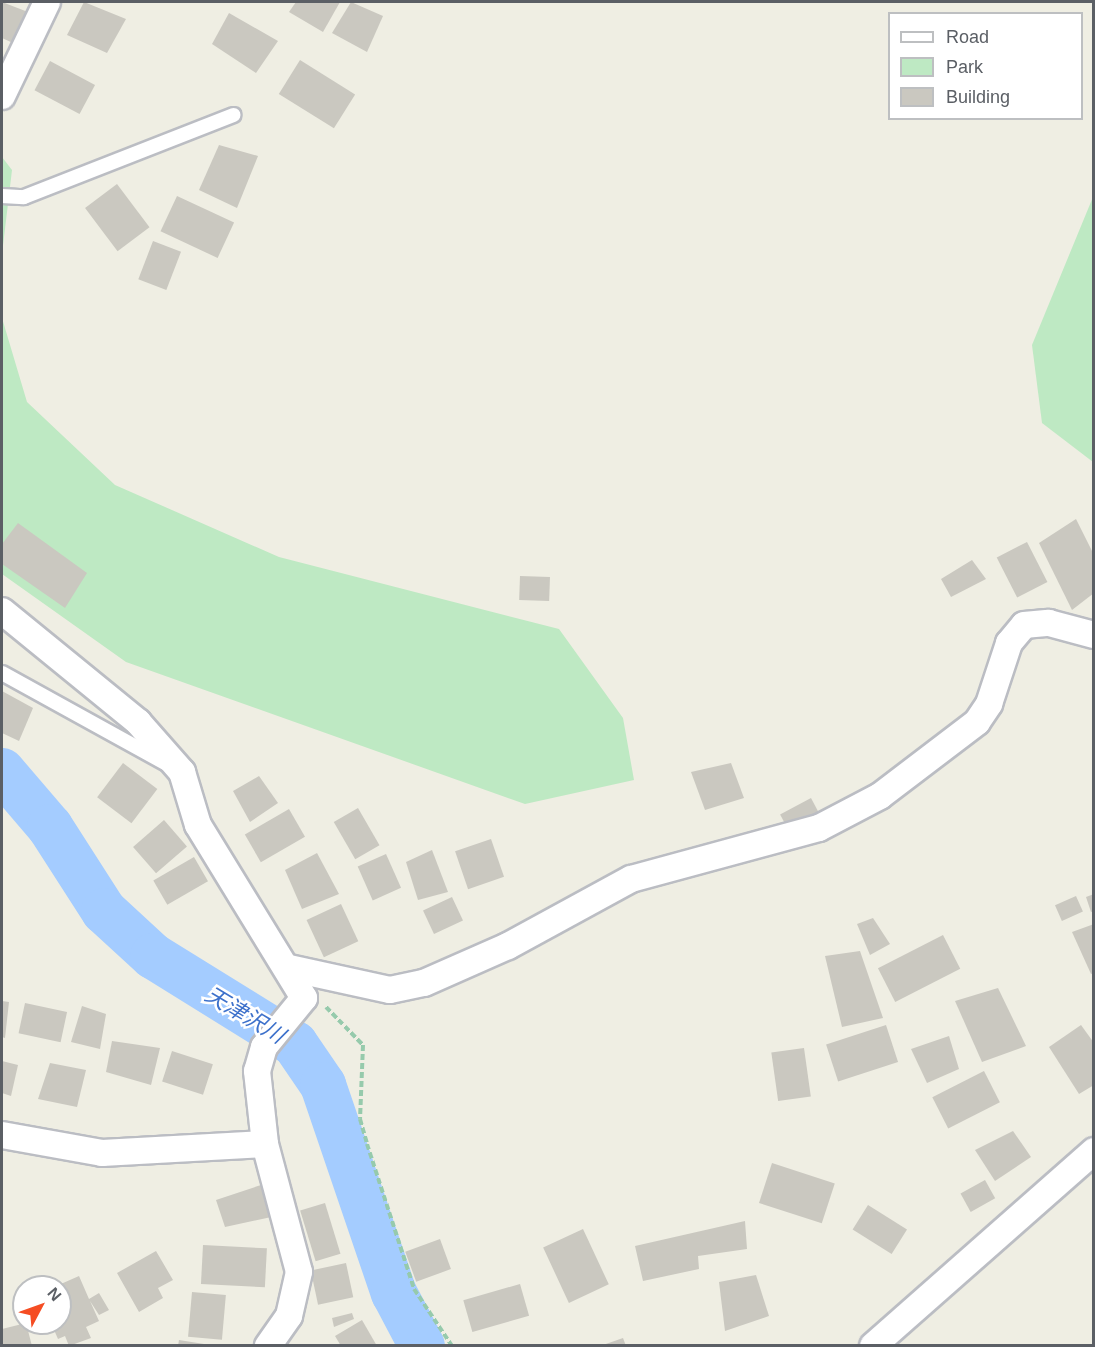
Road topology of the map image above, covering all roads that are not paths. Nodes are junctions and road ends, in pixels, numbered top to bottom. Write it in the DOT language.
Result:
graph roads {
  1 [pos="47,2"];
  2 [pos="2,96"];
  3 [pos="233,116"];
  4 [pos="2,196"];
  5 [pos="2,611"];
  6 [pos="1094,635"];
  7 [pos="2,673"];
  8 [pos="182,772"];
  9 [pos="289,968"];
  10 [pos="2,1135"];
  11 [pos="265,1144"];
  12 [pos="1094,1151"];
  13 [pos="267,1346"];
  14 [pos="873,1346"];
  1 -- 2 [label="street"];
  3 -- 4 [label="lane"];
  5 -- 8 [label="street"];
  6 -- 9 [label="street"];
  7 -- 8 [label="lane"];
  8 -- 9 [label="street"];
  9 -- 11 [label="street"];
  10 -- 11 [label="street"];
  11 -- 13 [label="street"];
  12 -- 14 [label="street"];
}
